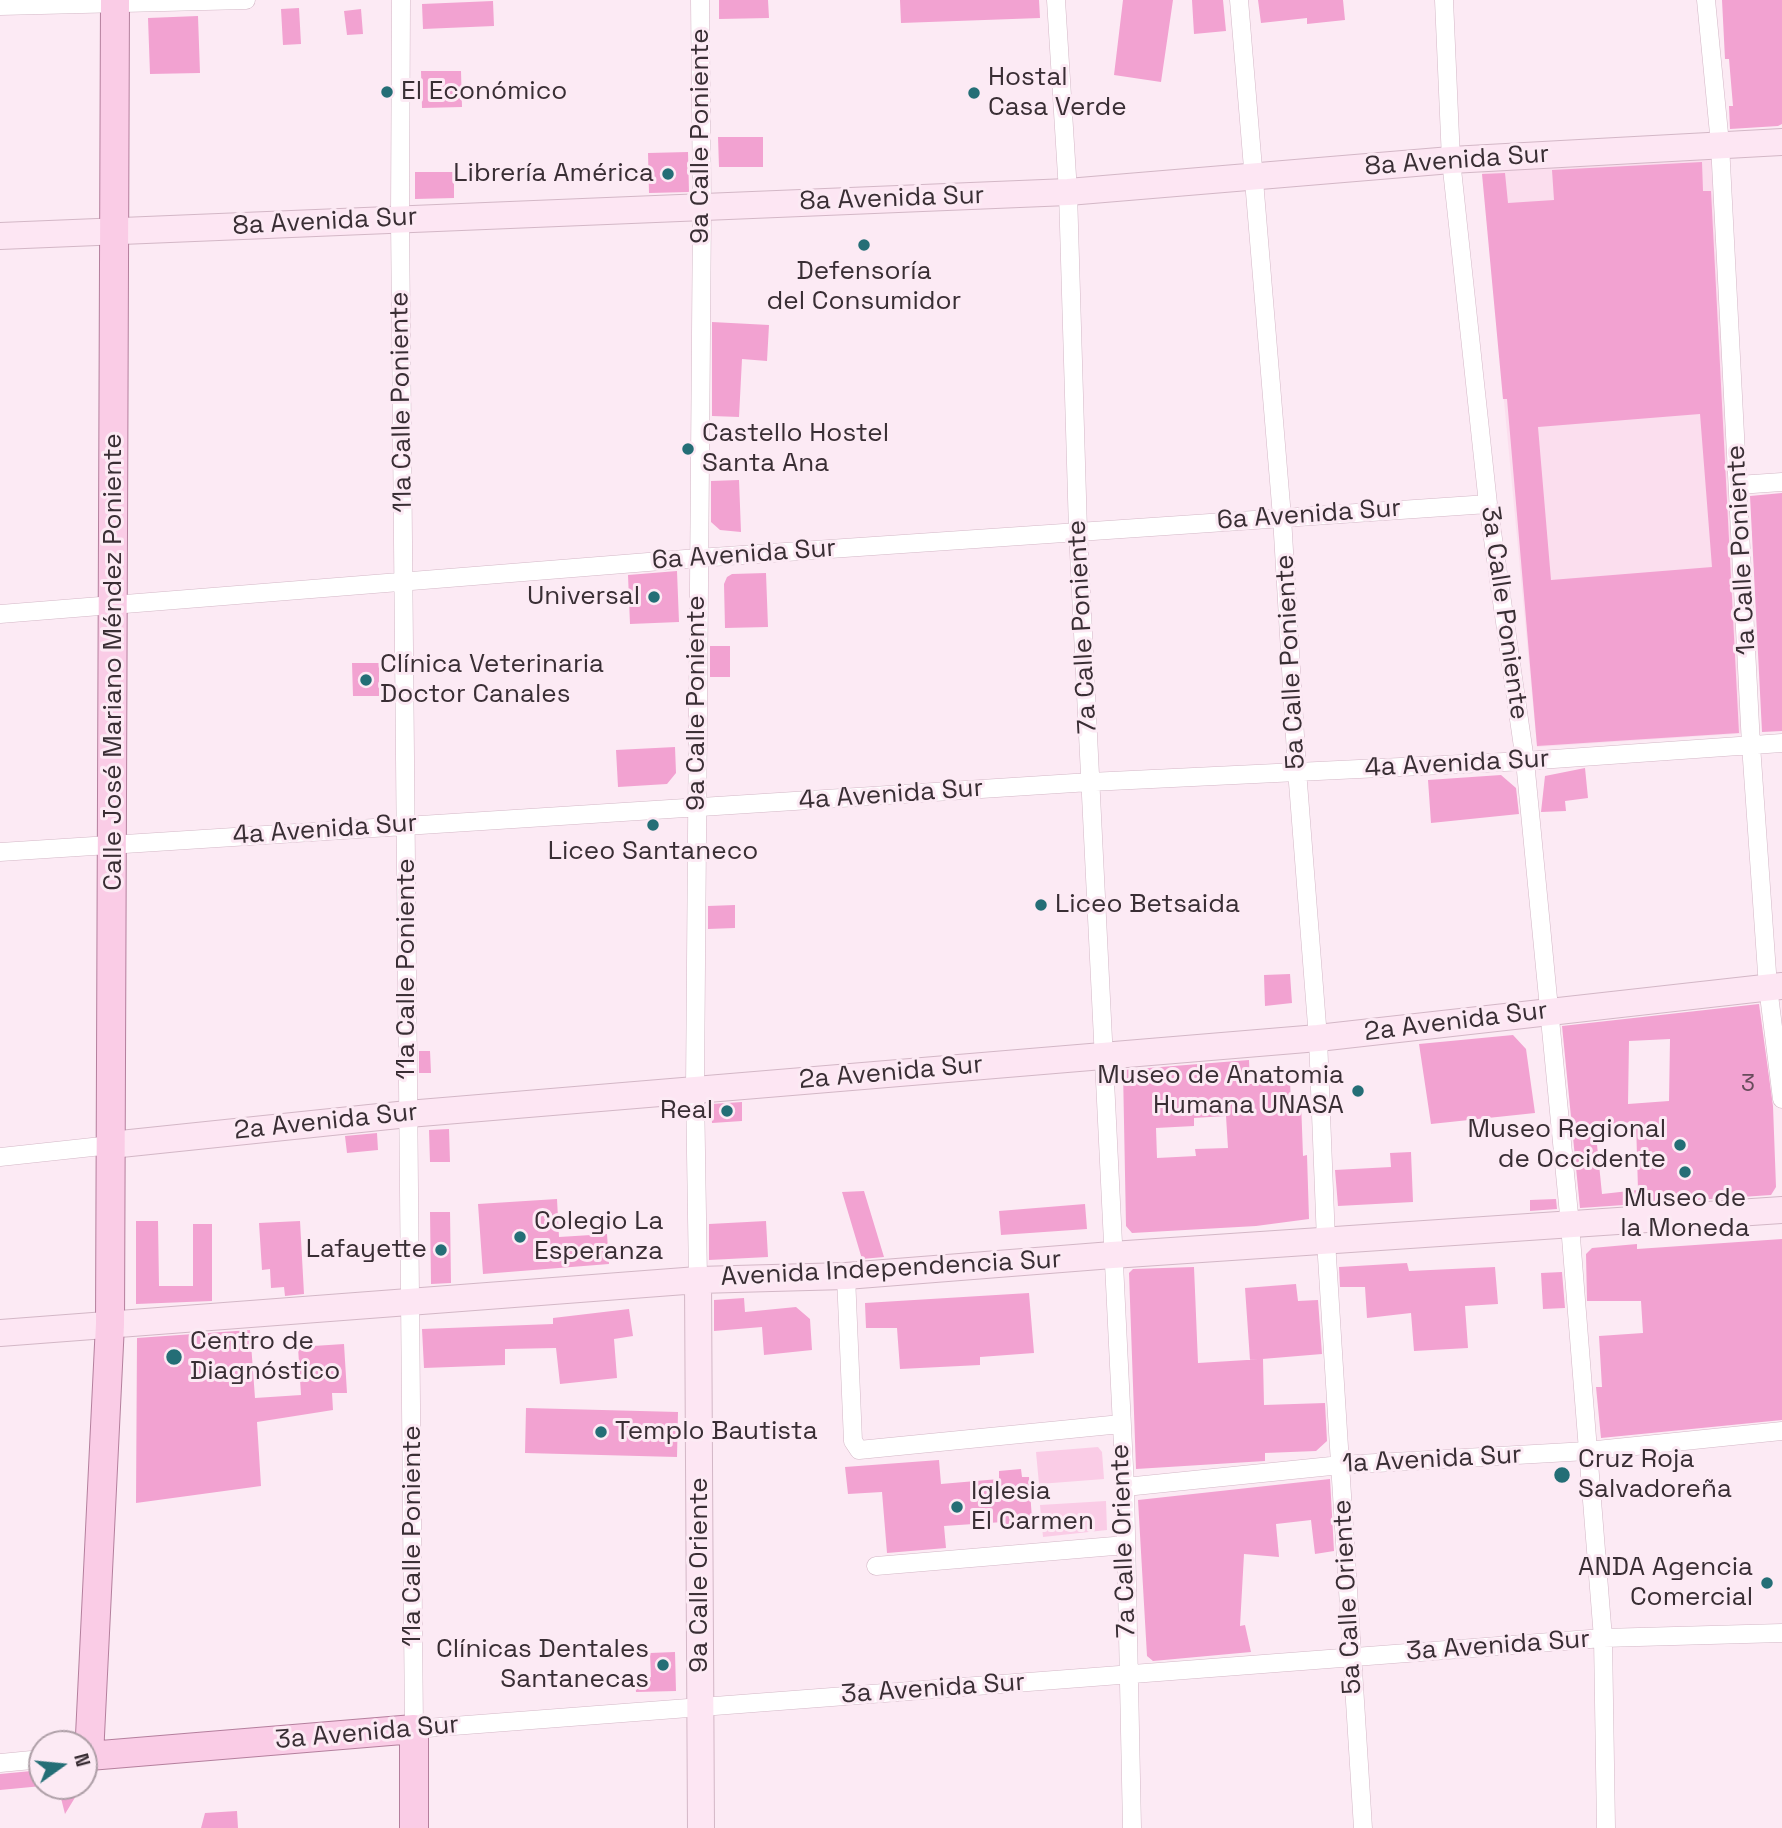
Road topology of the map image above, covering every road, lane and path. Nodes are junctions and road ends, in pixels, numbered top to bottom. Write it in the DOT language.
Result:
graph roads {
  1 [pos="246,0"];
  2 [pos="401,0"];
  3 [pos="700,0"];
  4 [pos="1056,0"];
  5 [pos="1239,0"];
  6 [pos="1444,0"];
  7 [pos="1706,0"];
  8 [pos="115,2"];
  9 [pos="0,6"];
  10 [pos="1782,142"];
  11 [pos="1720,144"];
  12 [pos="1451,160"];
  13 [pos="1253,178"];
  14 [pos="1068,192"];
  15 [pos="702,206"];
  16 [pos="400,218"];
  17 [pos="117,232"];
  18 [pos="0,236"];
  19 [pos="1782,482"];
  20 [pos="1738,485"];
  21 [pos="1488,504"];
  22 [pos="1282,517"];
  23 [pos="1078,531"];
  24 [pos="698,558"];
  25 [pos="404,582"];
  26 [pos="115,605"];
  27 [pos="0,614"];
  28 [pos="1782,743"];
  29 [pos="1751,745"];
  30 [pos="1525,761"];
  31 [pos="1297,771"];
  32 [pos="1090,782"];
  33 [pos="696,808"];
  34 [pos="406,825"];
  35 [pos="113,844"];
  36 [pos="0,852"];
  37 [pos="1775,986"];
  38 [pos="1549,1012"];
  39 [pos="1318,1038"];
  40 [pos="1105,1056"];
  41 [pos="695,1089"];
  42 [pos="1782,1099"];
  43 [pos="408,1114"];
  44 [pos="111,1144"];
  45 [pos="0,1157"];
  46 [pos="1782,1210"];
  47 [pos="1570,1225"];
  48 [pos="1326,1241"];
  49 [pos="1112,1255"];
  50 [pos="846,1276"];
  51 [pos="698,1280"];
  52 [pos="412,1303"];
  53 [pos="110,1324"];
  54 [pos="0,1333"];
  55 [pos="1121,1424"];
  56 [pos="1782,1431"];
  57 [pos="1587,1451"];
  58 [pos="1340,1465"];
  59 [pos="1125,1487"];
  60 [pos="1126,1545"];
  61 [pos="876,1566"];
  62 [pos="1782,1633"];
  63 [pos="1603,1638"];
  64 [pos="1350,1656"];
  65 [pos="1128,1675"];
  66 [pos="701,1705"];
  67 [pos="414,1729"];
  68 [pos="88,1730"];
  69 [pos="98,1755"];
  70 [pos="28,1760"];
  71 [pos="0,1763"];
  72 [pos="414,1828"];
  73 [pos="701,1828"];
  74 [pos="1132,1828"];
  75 [pos="1363,1828"];
  76 [pos="1606,1828"];
  1 -- 8 [label="street"];
  2 -- 16 [label="street, 11a Calle Poniente"];
  3 -- 15 [label="street, 9a Calle Poniente"];
  4 -- 14 [label="street, 7a Calle Poniente"];
  5 -- 13 [label="street, 5a Calle Poniente"];
  6 -- 12 [label="street, 3a Calle Poniente"];
  7 -- 11 [label="street, 1a Calle Poniente"];
  8 -- 9 [label="street"];
  8 -- 17 [label="main road, Calle José Mariano Méndez Poniente"];
  10 -- 11 [label="main road, 8a Avenida Sur"];
  11 -- 12 [label="main road, 8a Avenida Sur"];
  11 -- 20 [label="street, 1a Calle Poniente"];
  12 -- 13 [label="main road, 8a Avenida Sur"];
  12 -- 21 [label="street, 3a Calle Poniente"];
  13 -- 14 [label="main road, 8a Avenida Sur"];
  13 -- 22 [label="street, 5a Calle Poniente"];
  14 -- 15 [label="main road, 8a Avenida Sur"];
  14 -- 23 [label="street, 7a Calle Poniente"];
  15 -- 16 [label="main road, 8a Avenida Sur"];
  15 -- 24 [label="street, 9a Calle Poniente"];
  16 -- 17 [label="main road, 8a Avenida Sur"];
  16 -- 25 [label="street, 11a Calle Poniente"];
  17 -- 18 [label="main road, 8a Avenida Sur"];
  17 -- 26 [label="main road, Calle José Mariano Méndez Poniente"];
  19 -- 20 [label="street"];
  20 -- 29 [label="street, 1a Calle Poniente"];
  21 -- 22 [label="street, 6a Avenida Sur"];
  21 -- 30 [label="street, 3a Calle Poniente"];
  22 -- 23 [label="street, 6a Avenida Sur"];
  22 -- 31 [label="street, 5a Calle Poniente"];
  23 -- 24 [label="street, 6a Avenida Sur"];
  23 -- 32 [label="street, 7a Calle Poniente"];
  24 -- 25 [label="street, 6a Avenida Sur"];
  24 -- 33 [label="street, 9a Calle Poniente"];
  25 -- 26 [label="street, 6a Avenida Sur"];
  25 -- 34 [label="street, 11a Calle Poniente"];
  26 -- 27 [label="street, 6a Avenida Sur"];
  26 -- 35 [label="main road, Calle José Mariano Méndez Poniente"];
  28 -- 29 [label="street, 4a Avenida Sur"];
  29 -- 30 [label="street, 4a Avenida Sur"];
  29 -- 37 [label="street, 1a Calle Poniente"];
  30 -- 31 [label="street, 4a Avenida Sur"];
  30 -- 38 [label="street, 3a Calle Poniente"];
  31 -- 32 [label="street, 4a Avenida Sur"];
  31 -- 39 [label="street, 5a Calle Poniente"];
  32 -- 33 [label="street, 4a Avenida Sur"];
  32 -- 40 [label="street, 7a Calle Poniente"];
  33 -- 34 [label="street, 4a Avenida Sur"];
  33 -- 41 [label="street, 9a Calle Poniente"];
  34 -- 35 [label="street, 4a Avenida Sur"];
  34 -- 43 [label="street, 11a Calle Poniente"];
  35 -- 36 [label="street, 4a Avenida Sur"];
  35 -- 44 [label="main road, Calle José Mariano Méndez Poniente"];
  37 -- 38 [label="main road, 2a Avenida Sur"];
  37 -- 42 [label="street, 1a Calle Poniente"];
  38 -- 39 [label="main road, 2a Avenida Sur"];
  38 -- 47 [label="street, 3a Calle Poniente"];
  39 -- 40 [label="main road, 2a Avenida Sur"];
  39 -- 48 [label="street, 5a Calle Poniente"];
  40 -- 41 [label="main road, 2a Avenida Sur"];
  40 -- 49 [label="street, 7a Calle Poniente"];
  41 -- 43 [label="main road, 2a Avenida Sur"];
  41 -- 51 [label="street, 9a Calle Poniente"];
  43 -- 44 [label="main road, 2a Avenida Sur"];
  43 -- 52 [label="street, 11a Calle Poniente"];
  44 -- 45 [label="street, 2a Avenida Sur"];
  44 -- 53 [label="main road, Calle José Mariano Méndez Poniente"];
  46 -- 47 [label="main road, Avenida Independencia Sur"];
  47 -- 48 [label="main road, Avenida Independencia Sur"];
  47 -- 57 [label="street, 3a Calle Poniente"];
  48 -- 49 [label="main road, Avenida Independencia Sur"];
  48 -- 58 [label="street, 5a Calle Oriente"];
  49 -- 50 [label="main road, Avenida Independencia Sur"];
  49 -- 55 [label="street, 7a Calle Oriente"];
  50 -- 51 [label="main road, Avenida Independencia Sur"];
  50 -- 55 [label="street"];
  51 -- 52 [label="main road, Avenida Independencia Sur"];
  51 -- 66 [label="main road, 9a Calle Oriente"];
  52 -- 53 [label="main road, Avenida Independencia Sur"];
  52 -- 67 [label="street, 11a Calle Poniente"];
  53 -- 54 [label="main road, Avenida Independencia Sur"];
  53 -- 68 [label="main road, Calle José Mariano Méndez Poniente"];
  55 -- 59 [label="street, 7a Calle Oriente"];
  56 -- 57 [label="street, 1a Avenida Sur"];
  57 -- 58 [label="street, 1a Avenida Sur"];
  57 -- 63 [label="street, 3a Calle Poniente"];
  58 -- 59 [label="street, 1a Avenida Sur"];
  58 -- 64 [label="street, 5a Calle Oriente"];
  59 -- 60 [label="street, 7a Calle Oriente"];
  60 -- 61 [label="street"];
  60 -- 65 [label="street, 7a Calle Oriente"];
  62 -- 63 [label="street, 3a Avenida Sur"];
  63 -- 64 [label="street, 3a Avenida Sur"];
  63 -- 76 [label="street, 3a Calle Poniente"];
  64 -- 65 [label="street, 3a Avenida Sur"];
  64 -- 75 [label="street, 5a Calle Oriente"];
  65 -- 66 [label="street, 3a Avenida Sur"];
  65 -- 74 [label="street, 7a Calle Oriente"];
  66 -- 67 [label="street, 3a Avenida Sur"];
  66 -- 73 [label="main road, 9a Calle Oriente"];
  67 -- 69 [label="main road, 3a Avenida Sur"];
  67 -- 72 [label="main road"];
  70 -- 71 [label="street"];
}
